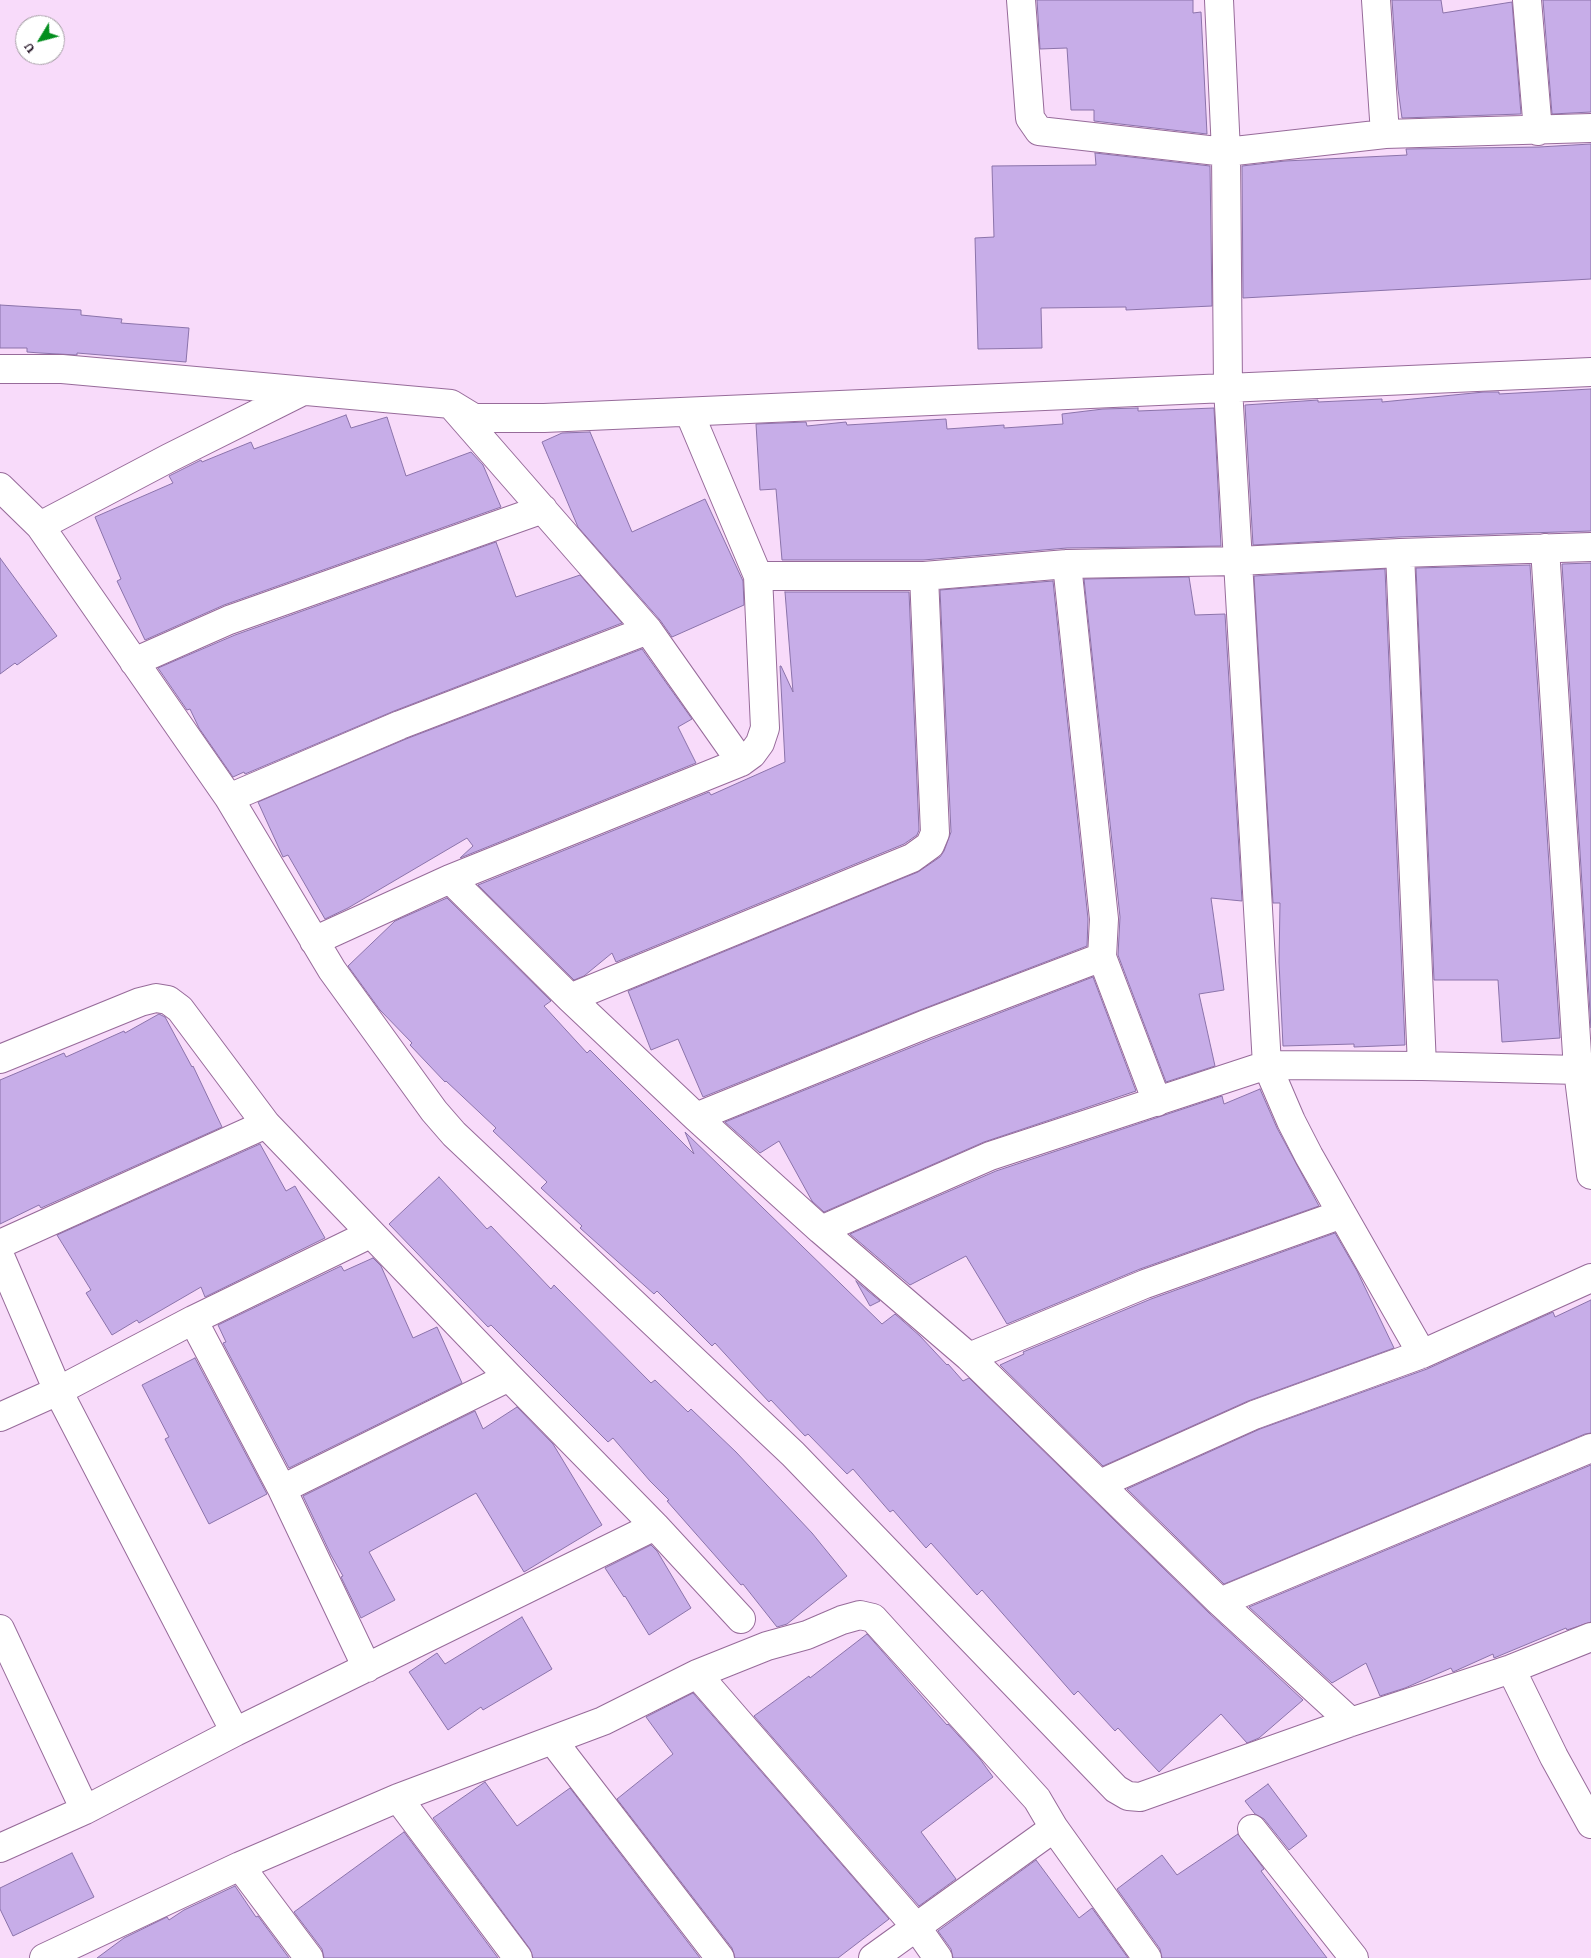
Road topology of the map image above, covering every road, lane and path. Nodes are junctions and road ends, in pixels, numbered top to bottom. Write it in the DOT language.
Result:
graph roads {
  1 [pos="1021,0"];
  2 [pos="1219,0"];
  3 [pos="1376,0"];
  4 [pos="1527,0"];
  5 [pos="1591,128"];
  6 [pos="1538,130"];
  7 [pos="1385,134"];
  8 [pos="1226,152"];
  9 [pos="0,369"];
  10 [pos="1591,372"];
  11 [pos="1228,388"];
  12 [pos="303,391"];
  13 [pos="450,404"];
  14 [pos="689,412"];
  15 [pos="0,487"];
  16 [pos="543,509"];
  17 [pos="40,526"];
  18 [pos="1591,547"];
  19 [pos="1544,548"];
  20 [pos="1400,553"];
  21 [pos="1238,562"];
  22 [pos="1067,564"];
  23 [pos="758,576"];
  24 [pos="924,576"];
  25 [pos="648,630"];
  26 [pos="134,662"];
  27 [pos="741,762"];
  28 [pos="229,798"];
  29 [pos="450,879"];
  30 [pos="314,941"];
  31 [pos="1102,957"];
  32 [pos="570,998"];
  33 [pos="0,1059"];
  34 [pos="1267,1065"];
  35 [pos="1422,1066"];
  36 [pos="1584,1069"];
  37 [pos="1157,1102"];
  38 [pos="696,1117"];
  39 [pos="266,1124"];
  40 [pos="1591,1175"];
  41 [pos="1342,1214"];
  42 [pos="821,1230"];
  43 [pos="370,1234"];
  44 [pos="0,1244"];
  45 [pos="0,1256"];
  46 [pos="1591,1278"];
  47 [pos="193,1320"];
  48 [pos="1422,1354"];
  49 [pos="969,1357"];
  50 [pos="509,1378"];
  51 [pos="58,1391"];
  52 [pos="0,1417"];
  53 [pos="1591,1448"];
  54 [pos="1100,1484"];
  55 [pos="282,1489"];
  56 [pos="655,1526"];
  57 [pos="1220,1602"];
  58 [pos="740,1620"];
  59 [pos="0,1629"];
  60 [pos="1591,1637"];
  61 [pos="367,1668"];
  62 [pos="1511,1669"];
  63 [pos="697,1674"];
  64 [pos="1351,1722"];
  65 [pos="235,1732"];
  66 [pos="553,1740"];
  67 [pos="398,1798"];
  68 [pos="85,1810"];
  69 [pos="1591,1824"];
  70 [pos="1054,1828"];
  71 [pos="1252,1829"];
  72 [pos="0,1848"];
  73 [pos="240,1866"];
  74 [pos="916,1928"];
  75 [pos="53,1956"];
  76 [pos="309,1958"];
  77 [pos="518,1958"];
  78 [pos="720,1958"];
  79 [pos="873,1958"];
  80 [pos="938,1958"];
  81 [pos="1148,1958"];
  82 [pos="1354,1958"];
  1 -- 8 [label="street"];
  2 -- 8 [label="street"];
  3 -- 7 [label="street"];
  4 -- 6 [label="street"];
  5 -- 6 [label="street"];
  6 -- 7 [label="street"];
  7 -- 8 [label="street"];
  8 -- 11 [label="street"];
  9 -- 12 [label="street"];
  10 -- 11 [label="street"];
  11 -- 14 [label="street"];
  11 -- 21 [label="street"];
  12 -- 13 [label="street"];
  12 -- 17 [label="street"];
  13 -- 14 [label="street"];
  13 -- 16 [label="street"];
  14 -- 23 [label="street"];
  15 -- 17 [label="street"];
  16 -- 25 [label="street"];
  16 -- 26 [label="street"];
  17 -- 26 [label="street"];
  18 -- 19 [label="street"];
  19 -- 20 [label="street"];
  19 -- 36 [label="street"];
  20 -- 21 [label="street"];
  20 -- 35 [label="street"];
  21 -- 22 [label="street"];
  21 -- 34 [label="street"];
  22 -- 24 [label="street"];
  22 -- 31 [label="street"];
  23 -- 24 [label="street"];
  23 -- 27 [label="street"];
  24 -- 32 [label="street"];
  25 -- 27 [label="street"];
  25 -- 28 [label="street"];
  26 -- 28 [label="street"];
  27 -- 29 [label="street"];
  28 -- 30 [label="street"];
  29 -- 30 [label="street"];
  29 -- 32 [label="street"];
  30 -- 64 [label="street"];
  31 -- 37 [label="street"];
  31 -- 38 [label="street"];
  32 -- 38 [label="street"];
  33 -- 39 [label="street"];
  34 -- 35 [label="street"];
  34 -- 37 [label="street"];
  34 -- 41 [label="street"];
  35 -- 36 [label="street"];
  36 -- 40 [label="street"];
  37 -- 42 [label="street"];
  38 -- 42 [label="street"];
  39 -- 43 [label="street"];
  39 -- 44 [label="street"];
  41 -- 48 [label="street"];
  41 -- 49 [label="street"];
  42 -- 49 [label="street"];
  43 -- 47 [label="street"];
  43 -- 50 [label="street"];
  45 -- 51 [label="street"];
  46 -- 48 [label="street"];
  47 -- 51 [label="street"];
  47 -- 55 [label="street"];
  48 -- 54 [label="street"];
  49 -- 54 [label="street"];
  50 -- 55 [label="street"];
  50 -- 56 [label="street"];
  51 -- 52 [label="street"];
  51 -- 65 [label="street"];
  53 -- 57 [label="street"];
  54 -- 57 [label="street"];
  55 -- 61 [label="street"];
  56 -- 58 [label="street"];
  56 -- 61 [label="street"];
  57 -- 64 [label="street"];
  59 -- 68 [label="street"];
  60 -- 62 [label="street"];
  61 -- 65 [label="street"];
  62 -- 64 [label="street"];
  62 -- 69 [label="street"];
  63 -- 66 [label="street"];
  63 -- 70 [label="street"];
  63 -- 74 [label="street"];
  65 -- 68 [label="street"];
  66 -- 67 [label="street"];
  66 -- 78 [label="street"];
  67 -- 73 [label="street"];
  67 -- 77 [label="street"];
  68 -- 72 [label="street"];
  70 -- 74 [label="street"];
  70 -- 81 [label="street"];
  71 -- 82 [label="street"];
  73 -- 75 [label="street"];
  73 -- 76 [label="street"];
  74 -- 79 [label="street"];
  74 -- 80 [label="street"];
}
